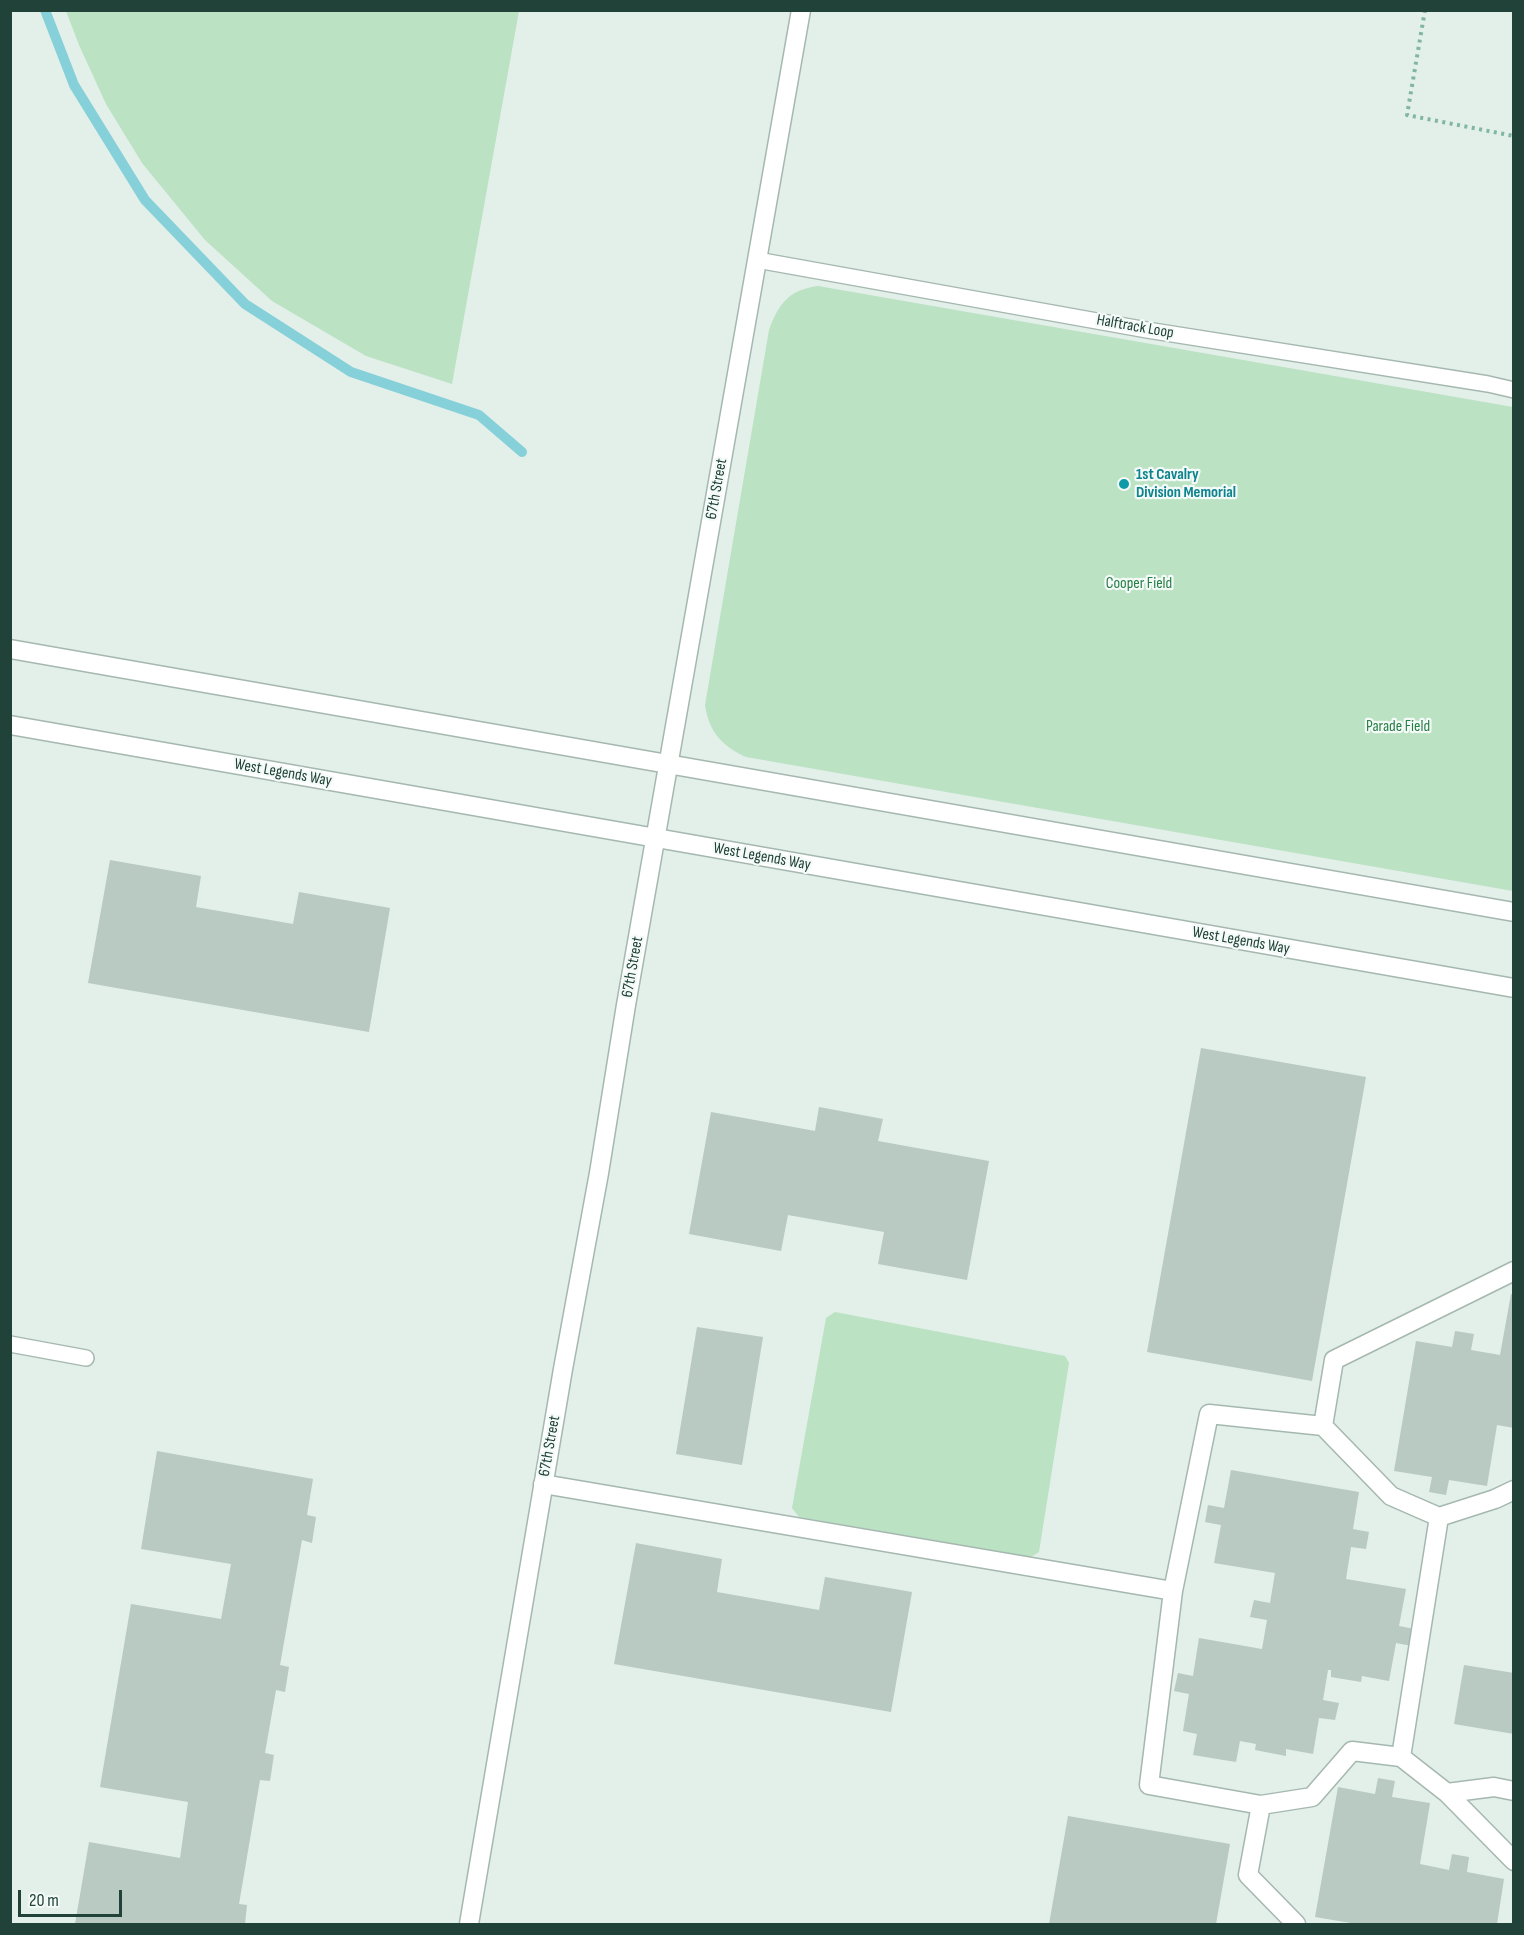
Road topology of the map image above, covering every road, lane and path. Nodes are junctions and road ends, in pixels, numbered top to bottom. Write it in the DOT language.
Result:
graph roads {
  1 [pos="801,10"];
  2 [pos="1425,10"];
  3 [pos="1514,136"];
  4 [pos="757,260"];
  5 [pos="1514,390"];
  6 [pos="10,649"];
  7 [pos="10,725"];
  8 [pos="669,765"];
  9 [pos="656,839"];
  10 [pos="1514,912"];
  11 [pos="1514,988"];
  12 [pos="1514,1271"];
  13 [pos="10,1344"];
  14 [pos="86,1358"];
  15 [pos="1323,1426"];
  16 [pos="543,1484"];
  17 [pos="1514,1490"];
  18 [pos="1495,1499"];
  19 [pos="1514,1508"];
  20 [pos="1439,1517"];
  21 [pos="1173,1591"];
  22 [pos="1401,1757"];
  23 [pos="1514,1791"];
  24 [pos="1447,1793"];
  25 [pos="1261,1805"];
  26 [pos="1514,1861"];
  27 [pos="469,1924"];
  28 [pos="1296,1924"];
  1 -- 4 [label="street, 67th Street"];
  2 -- 3 [label="path"];
  4 -- 5 [label="lane, Halftrack Loop"];
  4 -- 8 [label="street, 67th Street"];
  6 -- 8 [label="street"];
  7 -- 9 [label="street, West Legends Way"];
  8 -- 9 [label="street, 67th Street"];
  8 -- 10 [label="street"];
  9 -- 11 [label="street, West Legends Way"];
  9 -- 16 [label="street, 67th Street"];
  12 -- 15 [label="street"];
  13 -- 14 [label="lane"];
  15 -- 20 [label="street"];
  15 -- 21 [label="street"];
  16 -- 21 [label="street"];
  16 -- 27 [label="street, 67th Street"];
  17 -- 18 [label="street"];
  18 -- 19 [label="street"];
  18 -- 20 [label="street"];
  20 -- 22 [label="street"];
  21 -- 25 [label="street"];
  22 -- 24 [label="street"];
  22 -- 25 [label="street"];
  23 -- 24 [label="street"];
  24 -- 26 [label="street"];
  25 -- 28 [label="street"];
}
